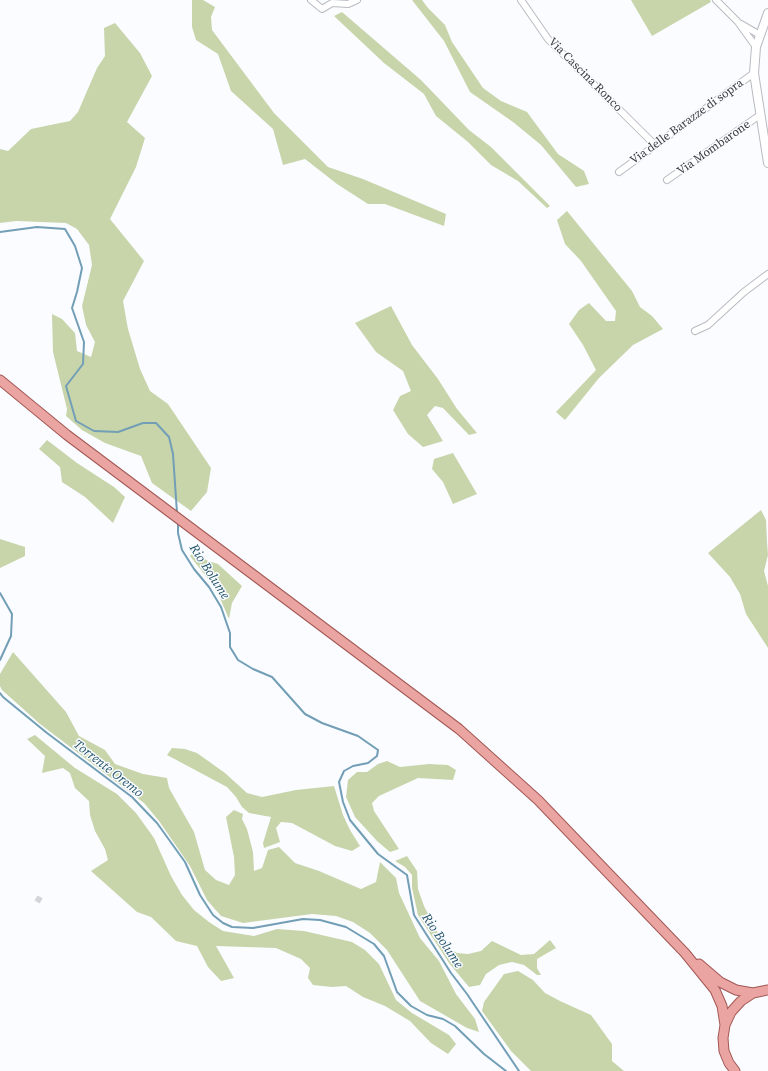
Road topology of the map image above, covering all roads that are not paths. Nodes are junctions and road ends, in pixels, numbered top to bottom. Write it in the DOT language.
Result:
graph roads {
  1 [pos="311,0"];
  2 [pos="357,0"];
  3 [pos="521,0"];
  4 [pos="716,0"];
  5 [pos="768,13"];
  6 [pos="738,22"];
  7 [pos="760,35"];
  8 [pos="756,47"];
  9 [pos="754,73"];
  10 [pos="760,115"];
  11 [pos="766,135"];
  12 [pos="655,145"];
  13 [pos="768,163"];
  14 [pos="619,172"];
  15 [pos="667,180"];
  16 [pos="768,274"];
  17 [pos="696,331"];
  18 [pos="0,380"];
  19 [pos="685,953"];
  20 [pos="768,990"];
  21 [pos="753,994"];
  22 [pos="725,1025"];
  23 [pos="728,1067"];
  24 [pos="735,1071"];
  1 -- 2 [label="street"];
  3 -- 12 [label="street, Via Cascina Ronco"];
  4 -- 6 [label="street"];
  5 -- 7 [label="street"];
  6 -- 7 [label="street"];
  6 -- 8 [label="street"];
  7 -- 8 [label="street"];
  8 -- 9 [label="street"];
  9 -- 10 [label="street"];
  9 -- 12 [label="street, Via delle Barazze di sopra"];
  10 -- 11 [label="street"];
  10 -- 15 [label="street, Via Mombarone"];
  11 -- 13 [label="street"];
  12 -- 14 [label="street, Via delle Barazze di sopra"];
  16 -- 17 [label="street"];
  18 -- 19 [label="main road"];
  19 -- 21 [label="main road"];
  19 -- 22 [label="main road"];
  20 -- 21 [label="main road"];
  21 -- 22 [label="main road"];
  22 -- 23 [label="main road"];
  23 -- 24 [label="main road"];
}
